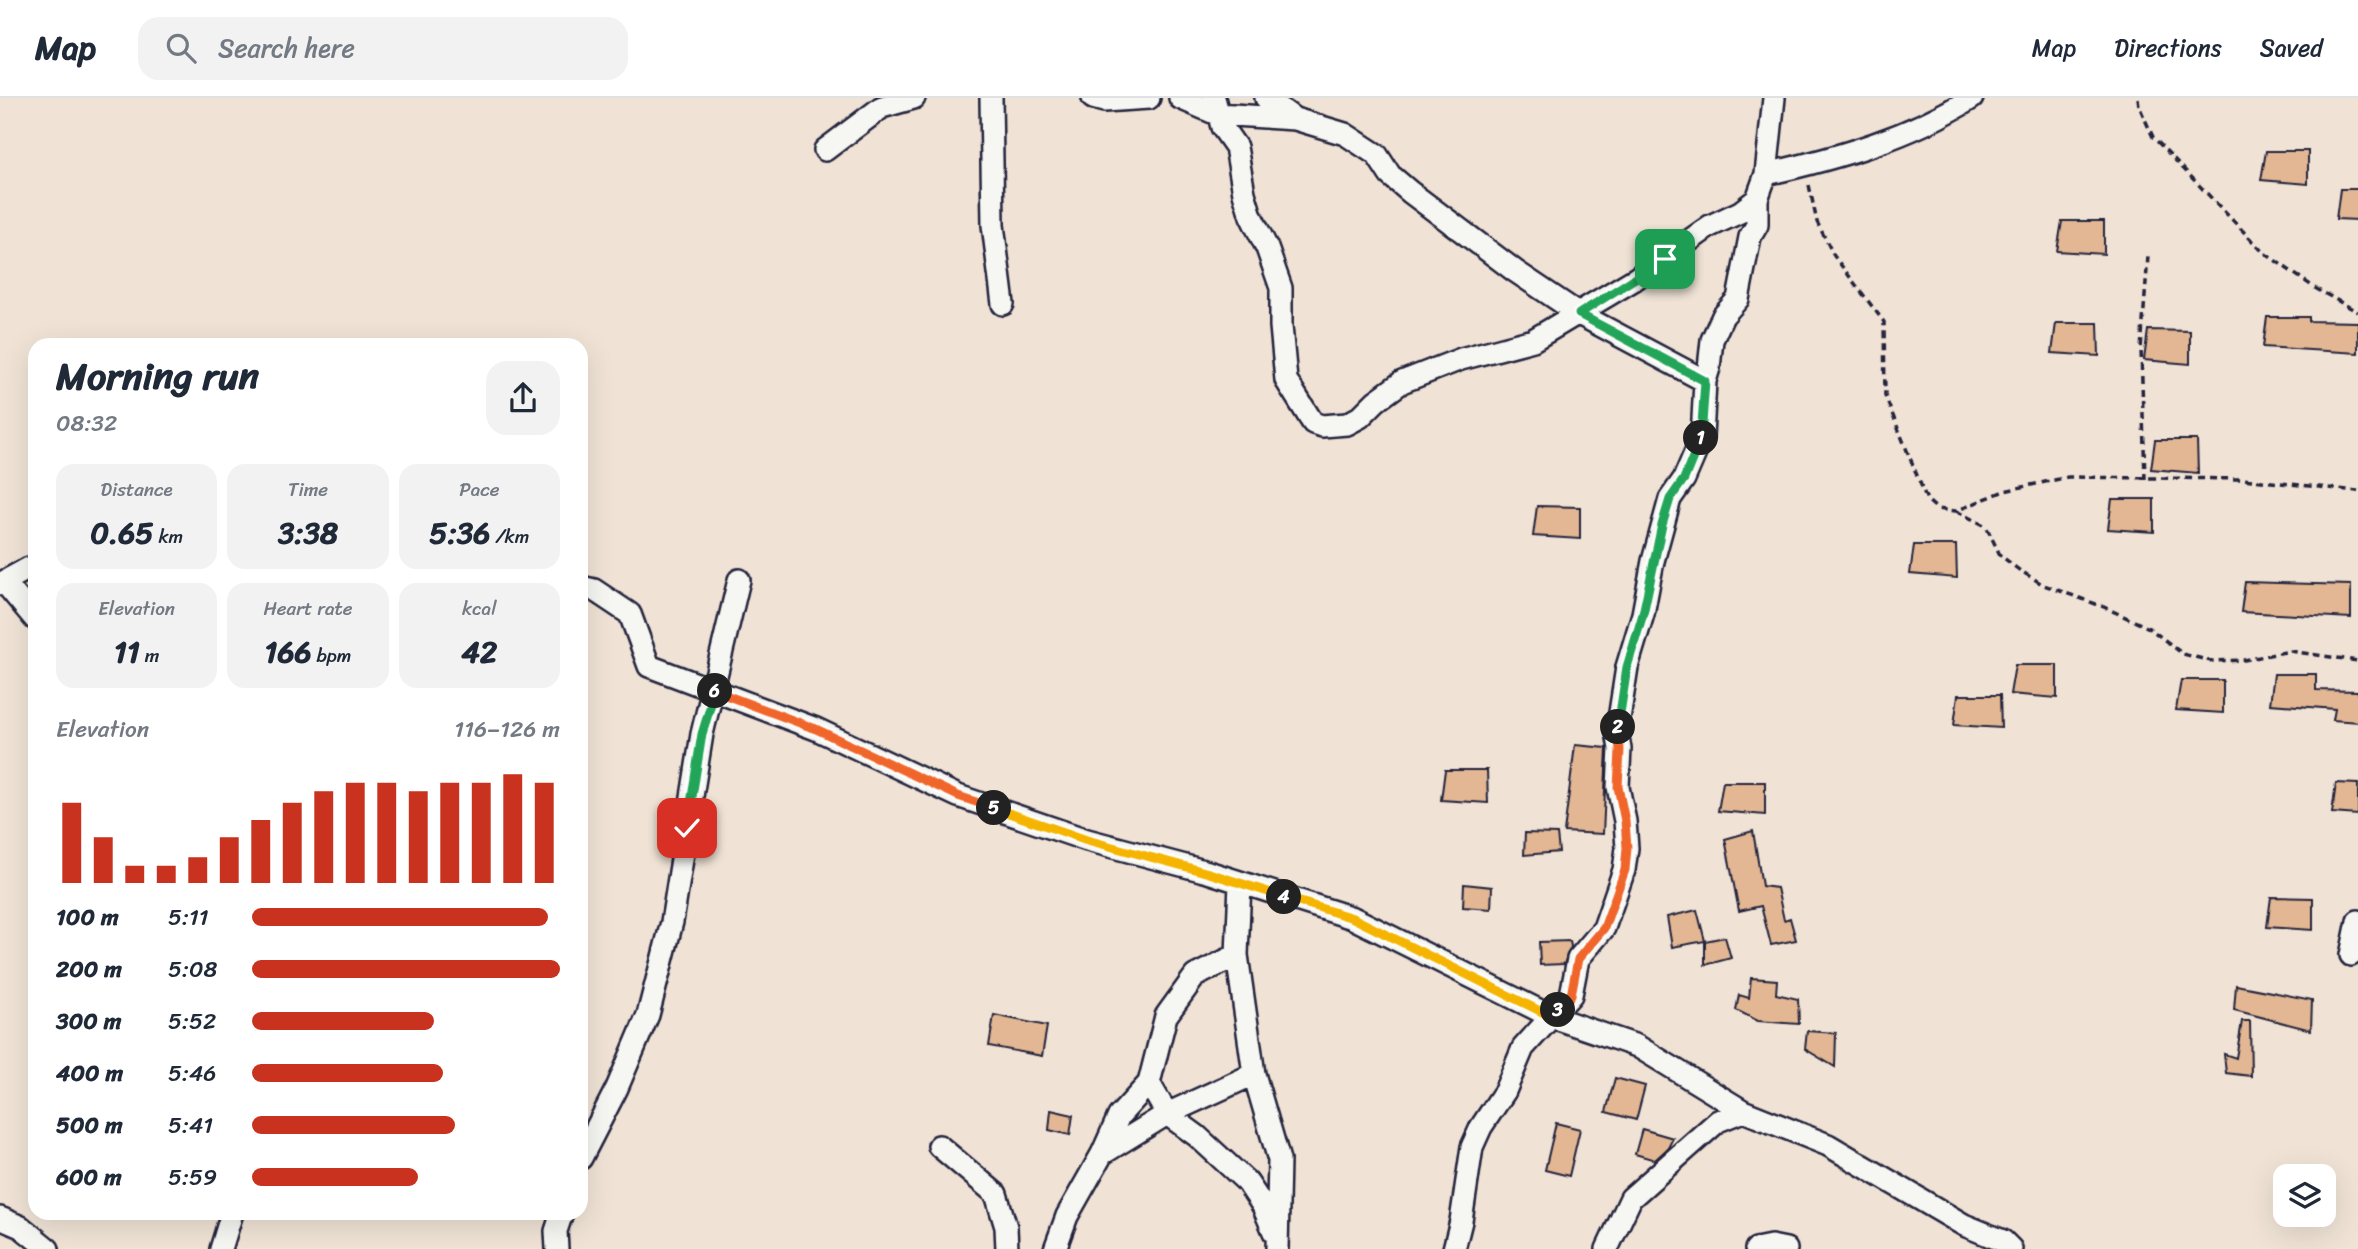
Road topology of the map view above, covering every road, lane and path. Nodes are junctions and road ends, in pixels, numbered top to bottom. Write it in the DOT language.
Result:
graph roads {
  1 [pos="914,98"];
  2 [pos="991,98"];
  3 [pos="1093,98"];
  4 [pos="1149,98"];
  5 [pos="1180,98"];
  6 [pos="1266,98"];
  7 [pos="1774,98"];
  8 [pos="1972,98"];
  9 [pos="2138,98"];
  10 [pos="1216,106"];
  11 [pos="1295,119"];
  12 [pos="825,150"];
  13 [pos="1806,166"];
  14 [pos="1766,174"];
  15 [pos="1757,199"];
  16 [pos="2148,256"];
  17 [pos="1003,304"];
  18 [pos="2358,312"];
  19 [pos="1579,314"];
  20 [pos="1705,381"];
  21 [pos="2145,479"];
  22 [pos="2358,491"];
  23 [pos="1956,511"];
  24 [pos="28,569"];
  25 [pos="739,580"];
  26 [pos="2,583"];
  27 [pos="588,589"];
  28 [pos="28,611"];
  29 [pos="2358,661"];
  30 [pos="713,691"];
  31 [pos="1240,883"];
  32 [pos="2358,921"];
  33 [pos="1237,954"];
  34 [pos="2351,955"];
  35 [pos="1552,1017"];
  36 [pos="1254,1074"];
  37 [pos="1149,1083"];
  38 [pos="1744,1111"];
  39 [pos="1167,1114"];
  40 [pos="588,1144"];
  41 [pos="939,1146"];
  42 [pos="1102,1154"];
  43 [pos="0,1219"];
  44 [pos="230,1220"];
  45 [pos="1277,1244"];
  46 [pos="48,1249"];
  47 [pos="221,1249"];
  48 [pos="1007,1249"];
  49 [pos="1055,1249"];
  50 [pos="1454,1249"];
  51 [pos="1607,1249"];
  52 [pos="1756,1249"];
  53 [pos="1786,1249"];
  54 [pos="2011,1249"];
  1 -- 12 [label="street"];
  2 -- 17 [label="street"];
  3 -- 4 [label="street"];
  5 -- 10 [label="street"];
  6 -- 11 [label="street"];
  7 -- 14 [label="street"];
  8 -- 13 [label="street"];
  9 -- 18 [label="path"];
  10 -- 11 [label="street"];
  10 -- 19 [label="street"];
  11 -- 19 [label="street"];
  13 -- 14 [label="street"];
  13 -- 23 [label="path"];
  14 -- 15 [label="street"];
  15 -- 19 [label="street"];
  15 -- 20 [label="street"];
  16 -- 21 [label="path"];
  19 -- 20 [label="street"];
  20 -- 35 [label="street"];
  21 -- 22 [label="path"];
  21 -- 23 [label="path"];
  23 -- 29 [label="path"];
  24 -- 26 [label="street"];
  25 -- 30 [label="street"];
  26 -- 28 [label="street"];
  27 -- 30 [label="street"];
  30 -- 31 [label="street"];
  30 -- 40 [label="street"];
  31 -- 33 [label="street"];
  31 -- 35 [label="street"];
  32 -- 34 [label="street"];
  33 -- 36 [label="street"];
  33 -- 37 [label="street"];
  35 -- 38 [label="street"];
  35 -- 50 [label="street"];
  36 -- 39 [label="street"];
  36 -- 45 [label="street"];
  37 -- 39 [label="street"];
  37 -- 42 [label="street"];
  38 -- 51 [label="street"];
  38 -- 54 [label="street"];
  39 -- 42 [label="street"];
  39 -- 45 [label="street"];
  41 -- 48 [label="street"];
  42 -- 49 [label="street"];
  43 -- 46 [label="street"];
  44 -- 47 [label="street"];
  52 -- 53 [label="street"];
}
